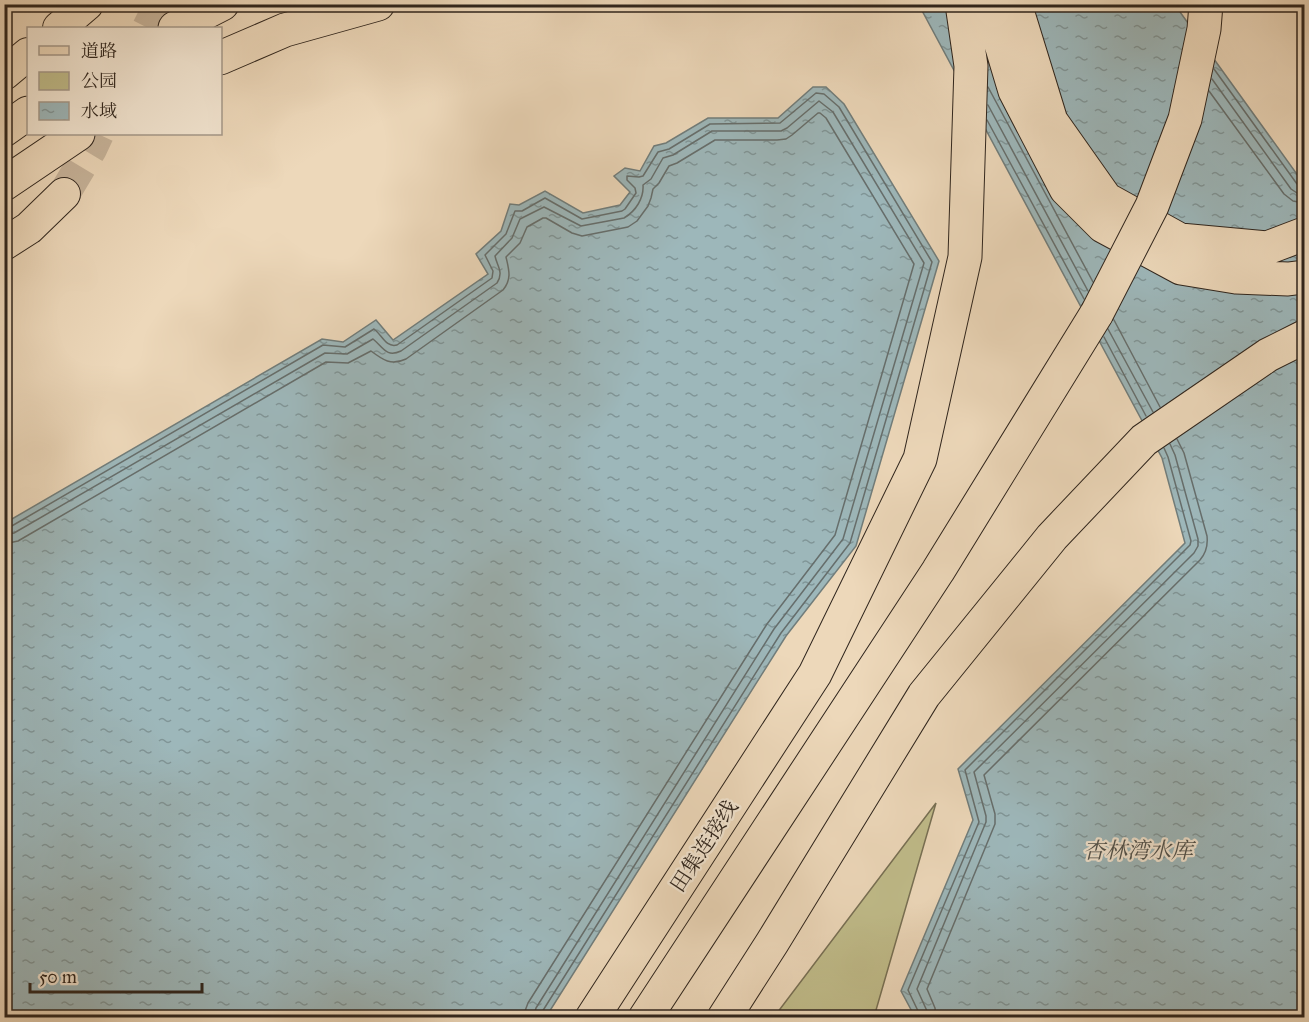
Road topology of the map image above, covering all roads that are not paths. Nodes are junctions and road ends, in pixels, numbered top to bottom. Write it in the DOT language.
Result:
graph roads {
  1 [pos="87,4"];
  2 [pos="222,4"];
  3 [pos="378,4"];
  4 [pos="962,4"];
  5 [pos="989,4"];
  6 [pos="1015,4"];
  7 [pos="1206,4"];
  8 [pos="60,27"];
  9 [pos="177,27"];
  10 [pos="27,55"];
  11 [pos="222,57"];
  12 [pos="4,74"];
  13 [pos="27,114"];
  14 [pos="4,130"];
  15 [pos="77,135"];
  16 [pos="4,184"];
  17 [pos="64,194"];
  18 [pos="1305,234"];
  19 [pos="4,244"];
  20 [pos="1305,277"];
  21 [pos="1305,337"];
  22 [pos="592,1017"];
  23 [pos="645,1017"];
  24 [pos="724,1017"];
  1 -- 8 [label="main road"];
  2 -- 9 [label="highway"];
  3 -- 11 [label="highway"];
  4 -- 22 [label="highway, 田集连接线"];
  5 -- 20 [label="highway"];
  6 -- 18 [label="highway"];
  7 -- 23 [label="highway, bridge"];
  10 -- 12 [label="main road"];
  13 -- 14 [label="highway"];
  15 -- 16 [label="highway"];
  17 -- 19 [label="main road"];
  21 -- 24 [label="highway"];
}
